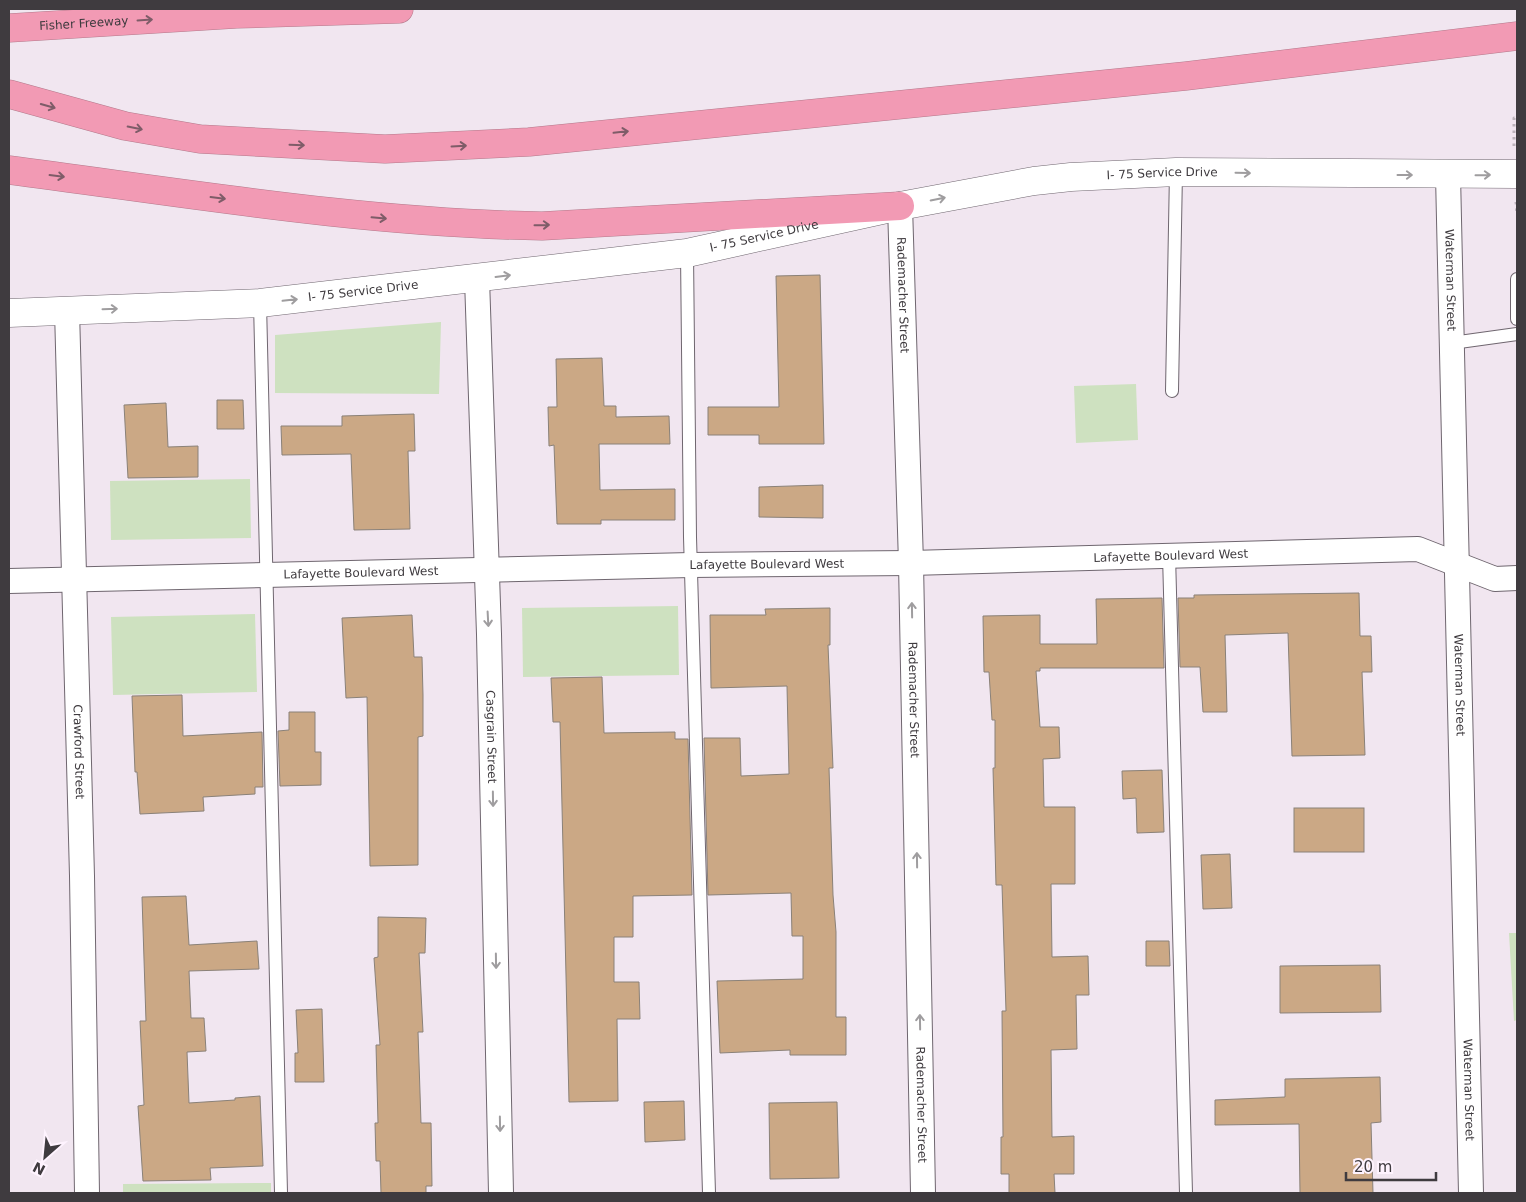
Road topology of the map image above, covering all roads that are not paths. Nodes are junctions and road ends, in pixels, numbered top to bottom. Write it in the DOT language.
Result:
graph roads {
  1 [pos="399,9"];
  2 [pos="9,28"];
  3 [pos="1517,36"];
  4 [pos="9,94"];
  5 [pos="9,170"];
  6 [pos="1176,172"];
  7 [pos="1517,174"];
  8 [pos="1448,175"];
  9 [pos="900,206"];
  10 [pos="688,253"];
  11 [pos="1517,278"];
  12 [pos="477,279"];
  13 [pos="260,303"];
  14 [pos="67,310"];
  15 [pos="9,313"];
  16 [pos="1517,319"];
  17 [pos="1517,334"];
  18 [pos="1452,343"];
  19 [pos="1172,391"];
  20 [pos="1169,555"];
  21 [pos="911,563"];
  22 [pos="1456,564"];
  23 [pos="691,565"];
  24 [pos="485,570"];
  25 [pos="266,575"];
  26 [pos="1517,578"];
  27 [pos="74,580"];
  28 [pos="9,582"];
  29 [pos="87,1193"];
  30 [pos="280,1193"];
  31 [pos="502,1193"];
  32 [pos="709,1193"];
  33 [pos="923,1193"];
  34 [pos="1186,1193"];
  35 [pos="1471,1193"];
  2 -- 1 [label="highway, Fisher Freeway, one-way"];
  4 -- 3 [label="highway, one-way"];
  5 -- 9 [label="highway, one-way"];
  6 -- 8 [label="main road, I- 75 Service Drive, one-way"];
  9 -- 6 [label="main road, I- 75 Service Drive, one-way"];
  6 -- 19 [label="lane"];
  8 -- 7 [label="main road, I- 75 Service Drive, one-way"];
  8 -- 18 [label="street, Waterman Street"];
  9 -- 10 [label="main road, I- 75 Service Drive"];
  9 -- 21 [label="street, Rademacher Street"];
  12 -- 10 [label="main road, I- 75 Service Drive, one-way"];
  10 -- 23 [label="lane"];
  11 -- 16 [label="lane"];
  13 -- 12 [label="main road, I- 75 Service Drive, one-way"];
  12 -- 24 [label="street, Casgrain Street"];
  14 -- 13 [label="main road, I- 75 Service Drive, one-way"];
  13 -- 25 [label="lane"];
  14 -- 15 [label="main road, I- 75 Service Drive"];
  14 -- 27 [label="street, Crawford Street"];
  17 -- 18 [label="lane"];
  18 -- 22 [label="street, Waterman Street"];
  20 -- 21 [label="street, Lafayette Boulevard West"];
  20 -- 22 [label="street, Lafayette Boulevard West"];
  20 -- 34 [label="lane"];
  21 -- 23 [label="street, Lafayette Boulevard West"];
  33 -- 21 [label="street, Rademacher Street, one-way"];
  22 -- 26 [label="street, Lafayette Boulevard West"];
  22 -- 35 [label="street, Waterman Street"];
  23 -- 24 [label="street, Lafayette Boulevard West"];
  23 -- 32 [label="lane"];
  24 -- 25 [label="street, Lafayette Boulevard West"];
  24 -- 31 [label="street, Casgrain Street, one-way"];
  25 -- 27 [label="street, Lafayette Boulevard West"];
  25 -- 30 [label="lane"];
  27 -- 28 [label="street, Lafayette Boulevard West"];
  27 -- 29 [label="street, Crawford Street"];
}
